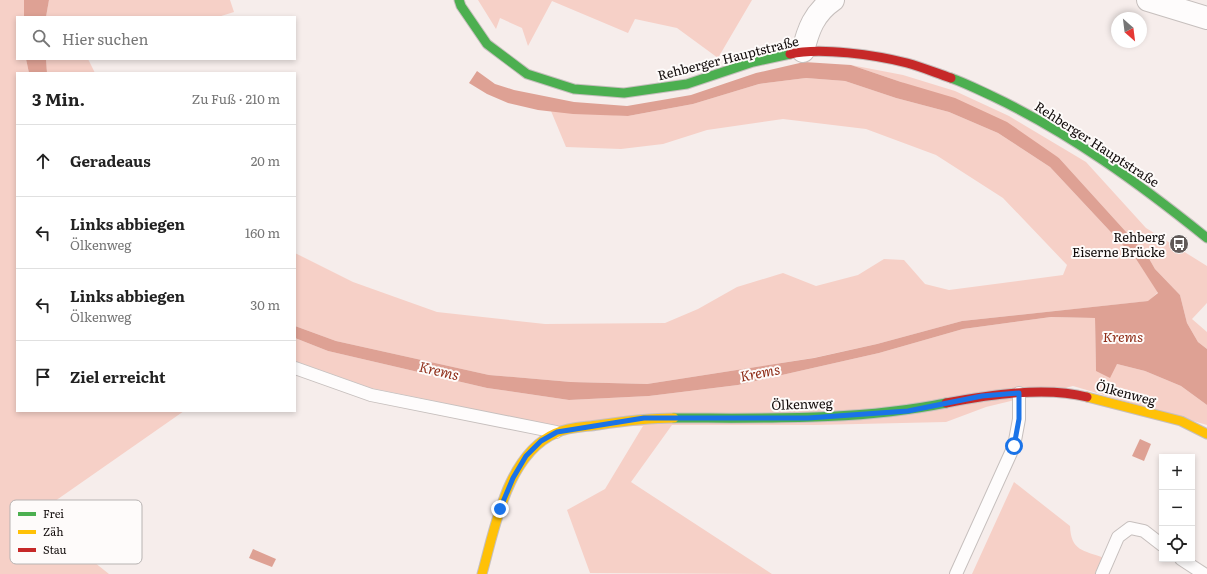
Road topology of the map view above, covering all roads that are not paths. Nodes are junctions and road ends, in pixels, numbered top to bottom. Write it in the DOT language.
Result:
graph roads {
  1 [pos="459,0"];
  2 [pos="833,0"];
  3 [pos="1148,0"];
  4 [pos="1207,18"];
  5 [pos="803,51"];
  6 [pos="1207,238"];
  7 [pos="296,368"];
  8 [pos="1019,393"];
  9 [pos="557,432"];
  10 [pos="1207,434"];
  11 [pos="1159,543"];
  12 [pos="1186,562"];
  13 [pos="482,574"];
  14 [pos="956,574"];
  15 [pos="1102,574"];
  16 [pos="1204,574"];
  1 -- 5 [label="main road, Rehberger Hauptstraße"];
  2 -- 5 [label="street"];
  3 -- 4 [label="street"];
  5 -- 6 [label="main road, Rehberger Hauptstraße"];
  7 -- 9 [label="lane"];
  8 -- 9 [label="main road, Ölkenweg"];
  8 -- 10 [label="main road, Ölkenweg"];
  8 -- 14 [label="lane"];
  9 -- 13 [label="main road, Ölkenweg"];
  11 -- 15 [label="lane"];
  12 -- 16 [label="lane"];
}
